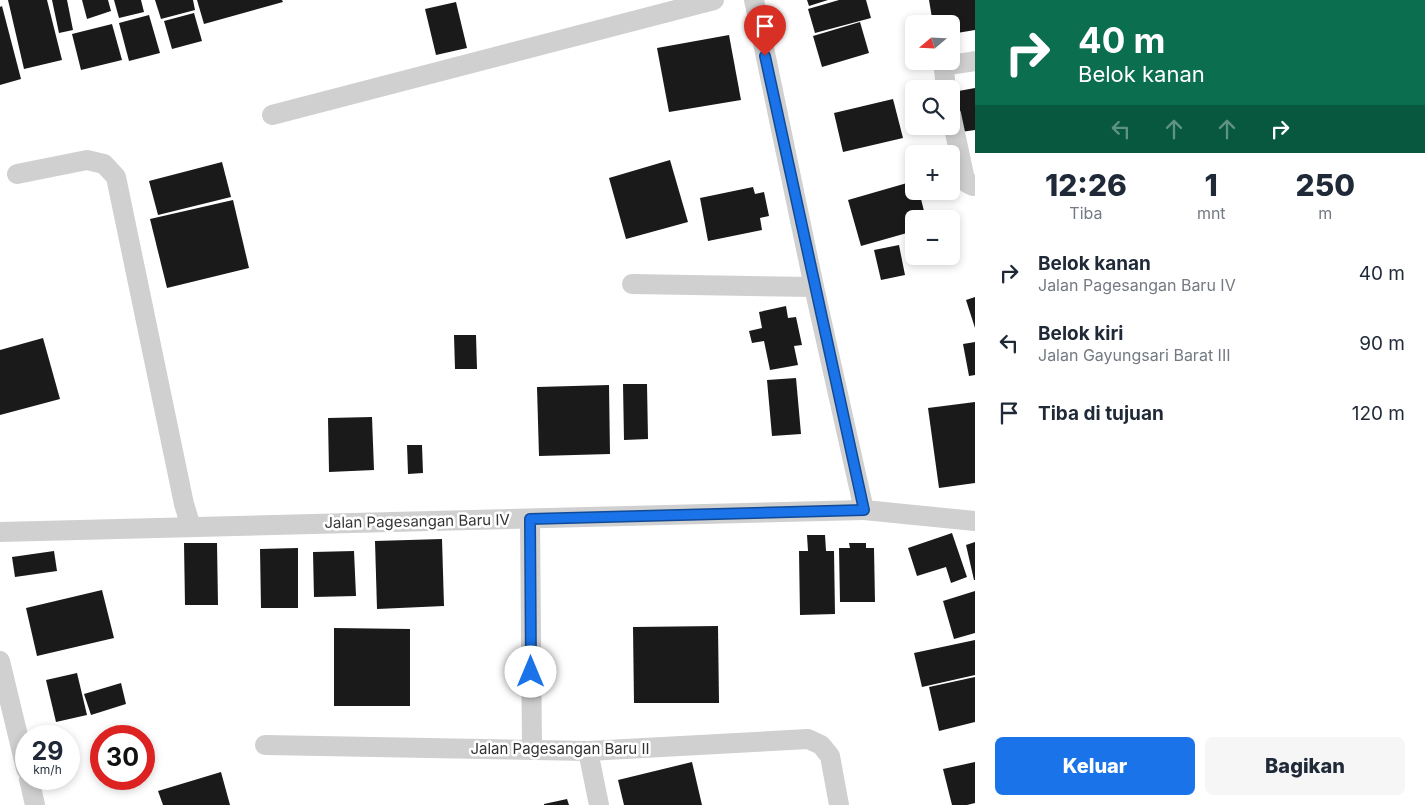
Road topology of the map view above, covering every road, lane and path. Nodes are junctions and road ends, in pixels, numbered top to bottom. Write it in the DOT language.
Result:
graph roads {
  1 [pos="714,0"];
  2 [pos="754,0"];
  3 [pos="975,61"];
  4 [pos="945,80"];
  5 [pos="272,115"];
  6 [pos="955,135"];
  7 [pos="17,174"];
  8 [pos="973,186"];
  9 [pos="632,284"];
  10 [pos="814,287"];
  11 [pos="864,510"];
  12 [pos="530,519"];
  13 [pos="975,522"];
  14 [pos="191,527"];
  15 [pos="0,532"];
  16 [pos="0,661"];
  17 [pos="15,725"];
  18 [pos="264,745"];
  19 [pos="532,749"];
  20 [pos="588,751"];
  21 [pos="31,790"];
  22 [pos="35,805"];
  23 [pos="599,805"];
  24 [pos="839,805"];
  1 -- 5 [label="street"];
  2 -- 10 [label="street"];
  3 -- 4 [label="street"];
  6 -- 8 [label="street"];
  7 -- 14 [label="street"];
  9 -- 10 [label="street"];
  10 -- 11 [label="street"];
  11 -- 12 [label="street, Jalan Pagesangan Baru IV"];
  11 -- 13 [label="street, Jalan Pagesangan Baru IV"];
  12 -- 14 [label="street, Jalan Pagesangan Baru IV"];
  12 -- 19 [label="street"];
  14 -- 15 [label="street, Jalan Pagesangan Baru IV"];
  16 -- 17 [label="street"];
  18 -- 19 [label="street, Jalan Pagesangan Baru II"];
  19 -- 20 [label="street, Jalan Pagesangan Baru II"];
  20 -- 23 [label="street"];
  20 -- 24 [label="street, Jalan Pagesangan Baru II"];
  21 -- 22 [label="street"];
}
